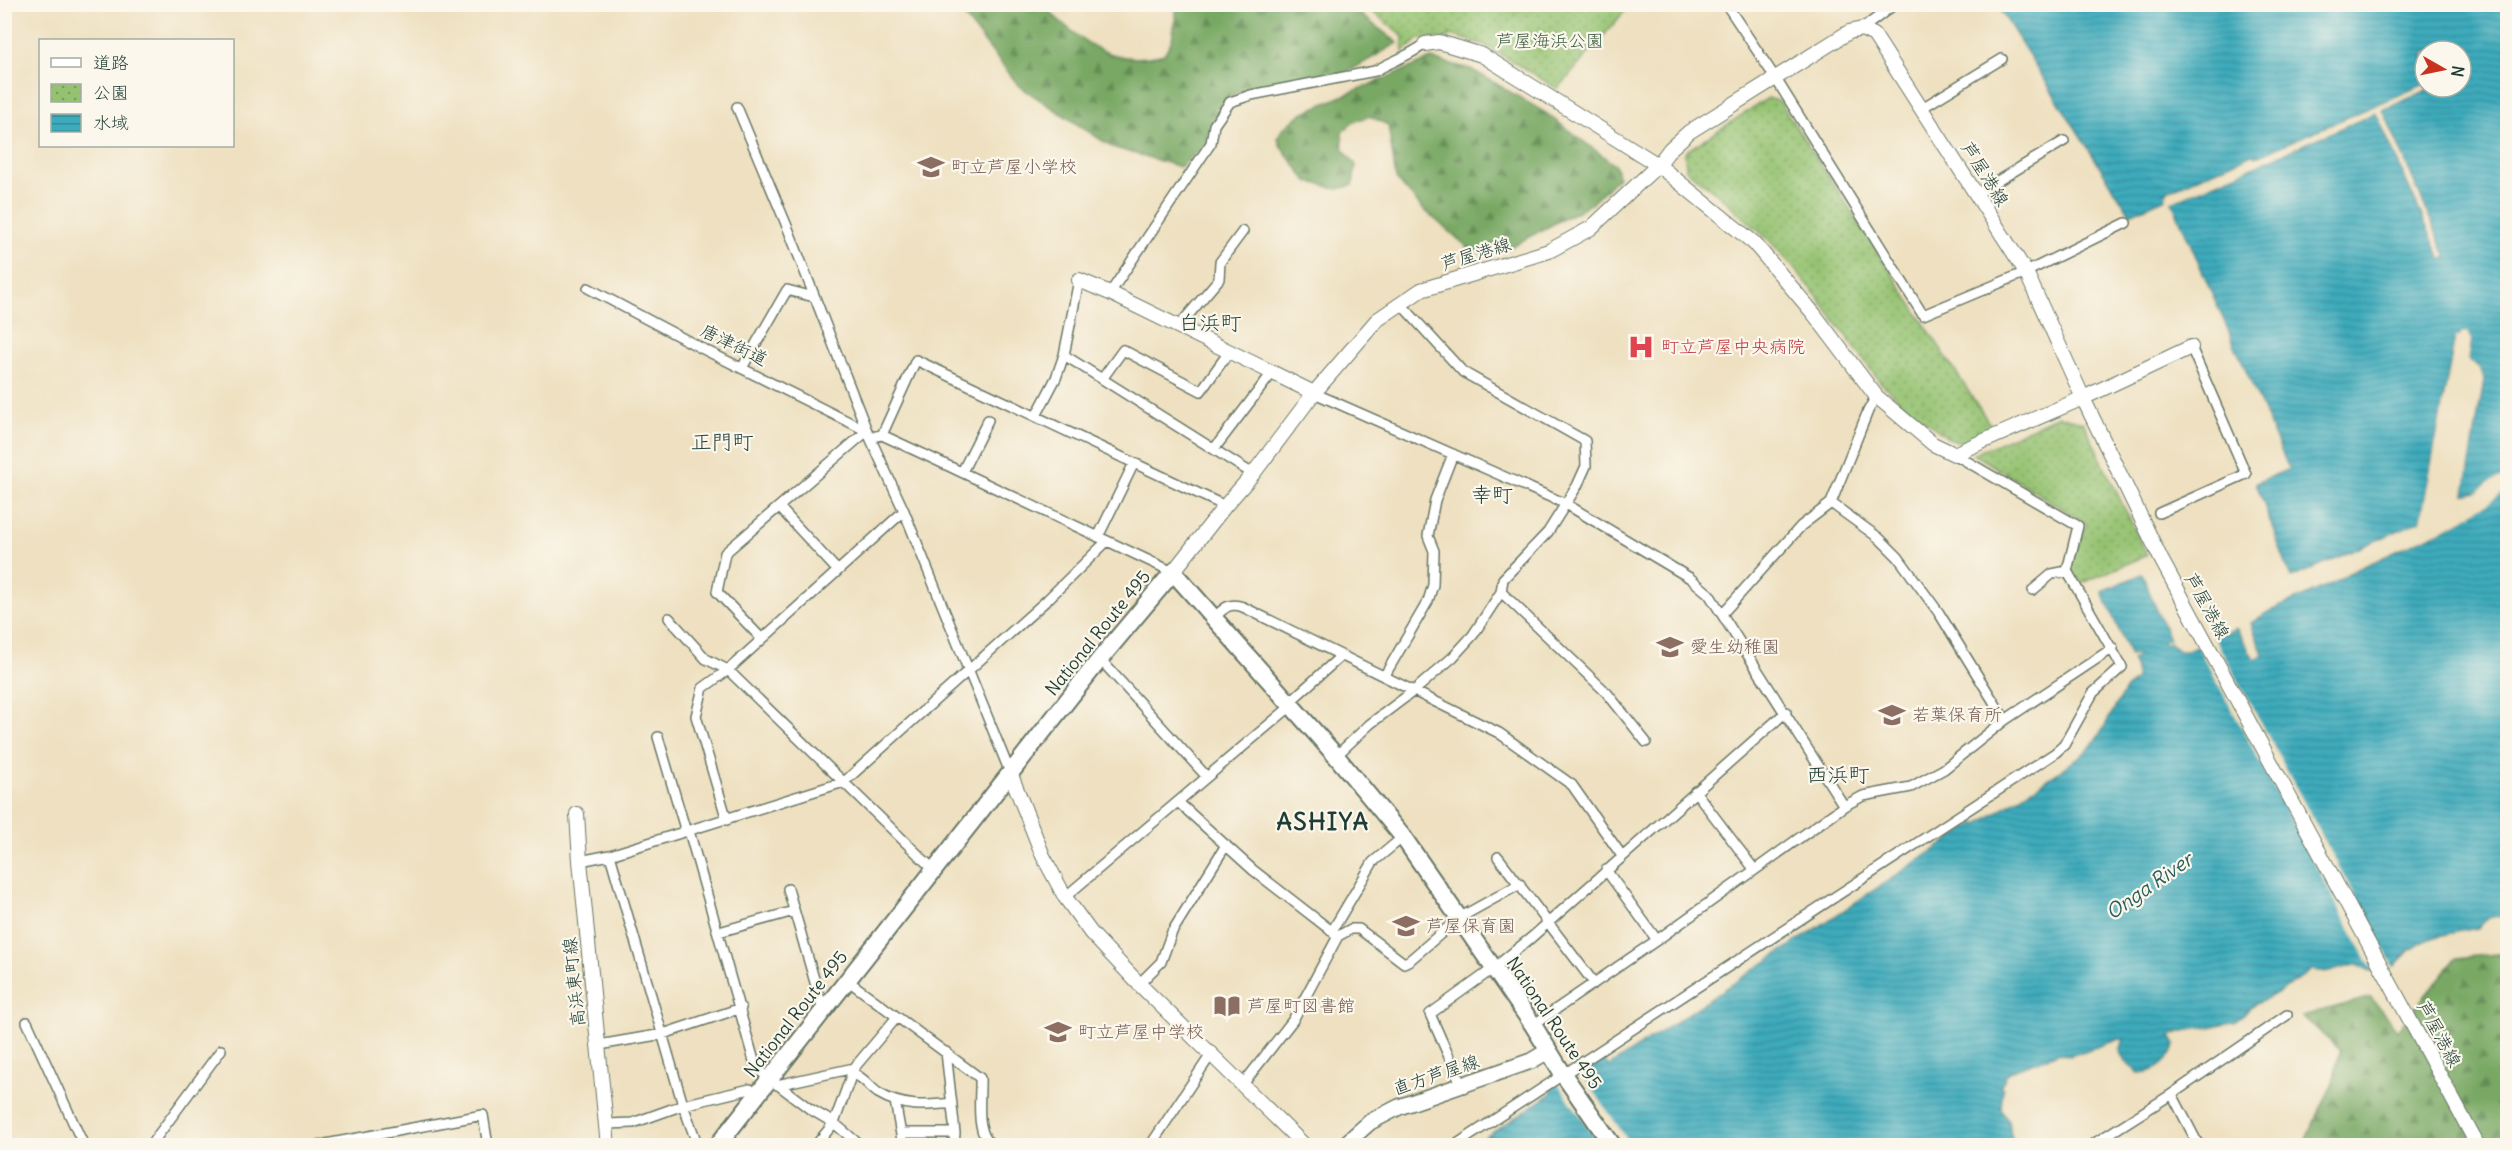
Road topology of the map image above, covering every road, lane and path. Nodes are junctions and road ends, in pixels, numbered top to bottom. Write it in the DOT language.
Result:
graph roads {
  1 [pos="1726,4"];
  2 [pos="1894,4"];
  3 [pos="1862,29"];
  4 [pos="1425,44"];
  5 [pos="2002,59"];
  6 [pos="1776,79"];
  7 [pos="737,107"];
  8 [pos="1922,108"];
  9 [pos="2064,141"];
  10 [pos="1658,165"];
  11 [pos="1976,194"];
  12 [pos="2126,223"];
  13 [pos="1243,231"];
  14 [pos="2026,272"];
  15 [pos="1079,280"];
  16 [pos="588,288"];
  17 [pos="1110,292"];
  18 [pos="814,297"];
  19 [pos="1400,303"];
  20 [pos="1178,327"];
  21 [pos="2191,348"];
  22 [pos="1229,352"];
  23 [pos="1064,355"];
  24 [pos="742,368"];
  25 [pos="1272,373"];
  26 [pos="1102,379"];
  27 [pos="1314,393"];
  28 [pos="1876,396"];
  29 [pos="2084,398"];
  30 [pos="1036,416"];
  31 [pos="988,420"];
  32 [pos="869,434"];
  33 [pos="882,435"];
  34 [pos="1214,449"];
  35 [pos="1453,454"];
  36 [pos="1954,454"];
  37 [pos="1134,463"];
  38 [pos="962,472"];
  39 [pos="1253,474"];
  40 [pos="1831,503"];
  41 [pos="1566,504"];
  42 [pos="1225,506"];
  43 [pos="779,507"];
  44 [pos="904,511"];
  45 [pos="2159,513"];
  46 [pos="1102,539"];
  47 [pos="837,570"];
  48 [pos="2067,571"];
  49 [pos="1173,572"];
  50 [pos="2033,590"];
  51 [pos="1501,592"];
  52 [pos="1722,614"];
  53 [pos="669,618"];
  54 [pos="1214,618"];
  55 [pos="761,638"];
  56 [pos="2113,648"];
  57 [pos="1341,656"];
  58 [pos="1100,659"];
  59 [pos="728,670"];
  60 [pos="968,670"];
  61 [pos="1385,675"];
  62 [pos="1416,690"];
  63 [pos="1291,706"];
  64 [pos="1786,712"];
  65 [pos="2005,720"];
  66 [pos="658,737"];
  67 [pos="1646,742"];
  68 [pos="1336,756"];
  69 [pos="1011,775"];
  70 [pos="1207,777"];
  71 [pos="844,782"];
  72 [pos="1695,791"];
  73 [pos="1178,802"];
  74 [pos="1844,806"];
  75 [pos="577,814"];
  76 [pos="727,820"];
  77 [pos="687,832"];
  78 [pos="1402,837"];
  79 [pos="1226,845"];
  80 [pos="610,855"];
  81 [pos="1623,856"];
  82 [pos="1498,857"];
  83 [pos="580,861"];
  84 [pos="933,869"];
  85 [pos="1754,869"];
  86 [pos="1606,870"];
  87 [pos="1520,884"];
  88 [pos="788,889"];
  89 [pos="1065,897"];
  90 [pos="794,911"];
  91 [pos="1459,918"];
  92 [pos="1550,921"];
  93 [pos="719,932"];
  94 [pos="1335,933"];
  95 [pos="1657,940"];
  96 [pos="1494,968"];
  97 [pos="847,980"];
  98 [pos="1594,983"];
  99 [pos="1139,984"];
  100 [pos="741,1008"];
  101 [pos="823,1010"];
  102 [pos="2287,1015"];
  103 [pos="897,1017"];
  104 [pos="27,1022"];
  105 [pos="1533,1025"];
  106 [pos="663,1034"];
  107 [pos="599,1045"];
  108 [pos="221,1050"];
  109 [pos="1548,1051"];
  110 [pos="946,1052"];
  111 [pos="1212,1053"];
  112 [pos="853,1070"];
  113 [pos="1563,1074"];
  114 [pos="773,1083"];
  115 [pos="1243,1084"];
  116 [pos="1462,1086"];
  117 [pos="2172,1094"];
  118 [pos="757,1095"];
  119 [pos="895,1101"];
  120 [pos="952,1103"];
  121 [pos="683,1105"];
  122 [pos="834,1123"];
  123 [pos="607,1124"];
  124 [pos="901,1133"];
  125 [pos="955,1133"];
  126 [pos="988,1144"];
  127 [pos="84,1146"];
  128 [pos="150,1146"];
  129 [pos="315,1146"];
  130 [pos="488,1146"];
  131 [pos="608,1146"];
  132 [pos="698,1146"];
  133 [pos="717,1146"];
  134 [pos="815,1146"];
  135 [pos="861,1146"];
  136 [pos="903,1146"];
  137 [pos="954,1146"];
  138 [pos="1150,1146"];
  139 [pos="1305,1146"];
  140 [pos="1343,1146"];
  141 [pos="1454,1146"];
  142 [pos="1613,1146"];
  143 [pos="2090,1146"];
  144 [pos="2199,1146"];
  145 [pos="2478,1146"];
  1 -- 6 [label="street"];
  2 -- 3 [label="street"];
  3 -- 6 [label="main road, 芦屋港線"];
  3 -- 8 [label="main road, 芦屋港線"];
  4 -- 10 [label="main road"];
  4 -- 17 [label="street"];
  5 -- 8 [label="street"];
  6 -- 10 [label="main road, 芦屋港線"];
  6 -- 14 [label="street"];
  7 -- 18 [label="street"];
  8 -- 11 [label="main road, 芦屋港線"];
  9 -- 11 [label="street"];
  10 -- 19 [label="main road, 芦屋港線"];
  10 -- 28 [label="main road"];
  11 -- 14 [label="main road, 芦屋港線"];
  12 -- 14 [label="street"];
  13 -- 20 [label="street"];
  14 -- 29 [label="main road, 芦屋港線"];
  15 -- 17 [label="main road"];
  15 -- 23 [label="street"];
  16 -- 24 [label="street, 唐津街道"];
  17 -- 20 [label="main road"];
  18 -- 24 [label="street"];
  18 -- 32 [label="street"];
  19 -- 27 [label="main road, 芦屋港線"];
  19 -- 41 [label="street"];
  20 -- 22 [label="main road"];
  21 -- 29 [label="main road"];
  21 -- 45 [label="street"];
  22 -- 25 [label="main road"];
  22 -- 26 [label="street"];
  23 -- 26 [label="street"];
  23 -- 30 [label="street"];
  24 -- 32 [label="street, 唐津街道"];
  25 -- 27 [label="main road"];
  25 -- 34 [label="street"];
  26 -- 34 [label="street"];
  27 -- 35 [label="street"];
  27 -- 39 [label="main road, 芦屋港線"];
  28 -- 36 [label="main road"];
  28 -- 40 [label="street"];
  29 -- 36 [label="main road"];
  29 -- 145 [label="main road, 芦屋港線"];
  30 -- 33 [label="street"];
  30 -- 37 [label="street"];
  31 -- 38 [label="street"];
  32 -- 33 [label="street"];
  32 -- 43 [label="street"];
  32 -- 44 [label="street"];
  33 -- 38 [label="street"];
  34 -- 39 [label="street"];
  35 -- 41 [label="street"];
  35 -- 61 [label="street"];
  36 -- 48 [label="street"];
  37 -- 42 [label="street"];
  37 -- 46 [label="street"];
  38 -- 46 [label="street"];
  39 -- 42 [label="main road, 芦屋港線"];
  40 -- 52 [label="street"];
  40 -- 65 [label="street"];
  41 -- 51 [label="street"];
  41 -- 52 [label="street"];
  42 -- 49 [label="main road, 芦屋港線"];
  43 -- 47 [label="street"];
  43 -- 55 [label="street"];
  44 -- 47 [label="street"];
  44 -- 60 [label="street"];
  46 -- 49 [label="street"];
  46 -- 60 [label="street"];
  47 -- 55 [label="street"];
  48 -- 50 [label="street"];
  48 -- 56 [label="street"];
  49 -- 54 [label="highway, National Route 495"];
  49 -- 58 [label="highway, National Route 495"];
  51 -- 62 [label="street"];
  51 -- 67 [label="street"];
  52 -- 64 [label="street"];
  53 -- 59 [label="street"];
  54 -- 57 [label="street"];
  54 -- 63 [label="highway, National Route 495"];
  55 -- 59 [label="street"];
  56 -- 65 [label="street"];
  56 -- 113 [label="street"];
  57 -- 61 [label="street"];
  57 -- 63 [label="street"];
  58 -- 69 [label="highway, National Route 495"];
  58 -- 70 [label="street"];
  59 -- 71 [label="street"];
  59 -- 76 [label="street"];
  60 -- 69 [label="street"];
  60 -- 71 [label="street"];
  61 -- 62 [label="street"];
  62 -- 68 [label="street"];
  62 -- 81 [label="street"];
  63 -- 68 [label="highway, National Route 495"];
  63 -- 70 [label="street"];
  64 -- 72 [label="street"];
  64 -- 74 [label="street"];
  65 -- 74 [label="street"];
  66 -- 77 [label="street"];
  68 -- 78 [label="highway, National Route 495"];
  69 -- 84 [label="highway, National Route 495"];
  69 -- 89 [label="main road"];
  70 -- 73 [label="street"];
  71 -- 76 [label="street"];
  71 -- 84 [label="street"];
  72 -- 81 [label="street"];
  72 -- 85 [label="street"];
  73 -- 79 [label="street"];
  73 -- 89 [label="street"];
  74 -- 85 [label="street"];
  75 -- 83 [label="main road, 高浜東町線"];
  76 -- 77 [label="street"];
  77 -- 80 [label="street"];
  77 -- 93 [label="street"];
  78 -- 91 [label="highway, National Route 495"];
  78 -- 94 [label="street"];
  79 -- 94 [label="street"];
  79 -- 99 [label="street"];
  80 -- 83 [label="street"];
  80 -- 106 [label="street"];
  81 -- 86 [label="street"];
  82 -- 87 [label="street"];
  83 -- 107 [label="main road, 高浜東町線"];
  84 -- 97 [label="highway, National Route 495"];
  85 -- 95 [label="street"];
  86 -- 92 [label="street"];
  86 -- 95 [label="street"];
  87 -- 91 [label="street"];
  87 -- 92 [label="street"];
  88 -- 90 [label="street"];
  89 -- 99 [label="main road"];
  90 -- 93 [label="street"];
  90 -- 101 [label="street"];
  91 -- 94 [label="street"];
  91 -- 96 [label="highway, National Route 495"];
  92 -- 96 [label="street"];
  92 -- 98 [label="street"];
  93 -- 100 [label="street"];
  94 -- 115 [label="street"];
  95 -- 98 [label="street"];
  96 -- 105 [label="highway, National Route 495"];
  96 -- 116 [label="street"];
  97 -- 101 [label="highway, National Route 495"];
  97 -- 103 [label="street"];
  98 -- 105 [label="street"];
  99 -- 111 [label="main road"];
  100 -- 106 [label="street"];
  100 -- 114 [label="street"];
  101 -- 114 [label="highway, National Route 495"];
  102 -- 117 [label="street"];
  103 -- 110 [label="street"];
  103 -- 112 [label="street"];
  104 -- 127 [label="street"];
  105 -- 109 [label="highway, National Route 495"];
  106 -- 107 [label="street"];
  106 -- 121 [label="street"];
  107 -- 123 [label="main road, 高浜東町線"];
  108 -- 128 [label="street"];
  109 -- 113 [label="highway, National Route 495"];
  109 -- 116 [label="main road, 直方芦屋線"];
  110 -- 120 [label="street"];
  110 -- 126 [label="street"];
  111 -- 115 [label="main road"];
  111 -- 138 [label="street"];
  112 -- 114 [label="street"];
  112 -- 119 [label="street"];
  112 -- 122 [label="street"];
  113 -- 141 [label="street"];
  113 -- 142 [label="highway, National Route 495"];
  114 -- 118 [label="highway, National Route 495"];
  114 -- 122 [label="street"];
  115 -- 139 [label="main road"];
  116 -- 140 [label="main road, 直方芦屋線"];
  117 -- 143 [label="street"];
  117 -- 144 [label="street"];
  118 -- 121 [label="street"];
  118 -- 133 [label="highway, National Route 495"];
  119 -- 120 [label="street"];
  119 -- 124 [label="street"];
  120 -- 125 [label="street"];
  121 -- 123 [label="street"];
  121 -- 132 [label="street"];
  122 -- 134 [label="street"];
  122 -- 135 [label="street"];
  123 -- 131 [label="main road, 高浜東町線"];
  124 -- 125 [label="street"];
  124 -- 136 [label="street"];
  125 -- 137 [label="street"];
  129 -- 130 [label="street"];
}
